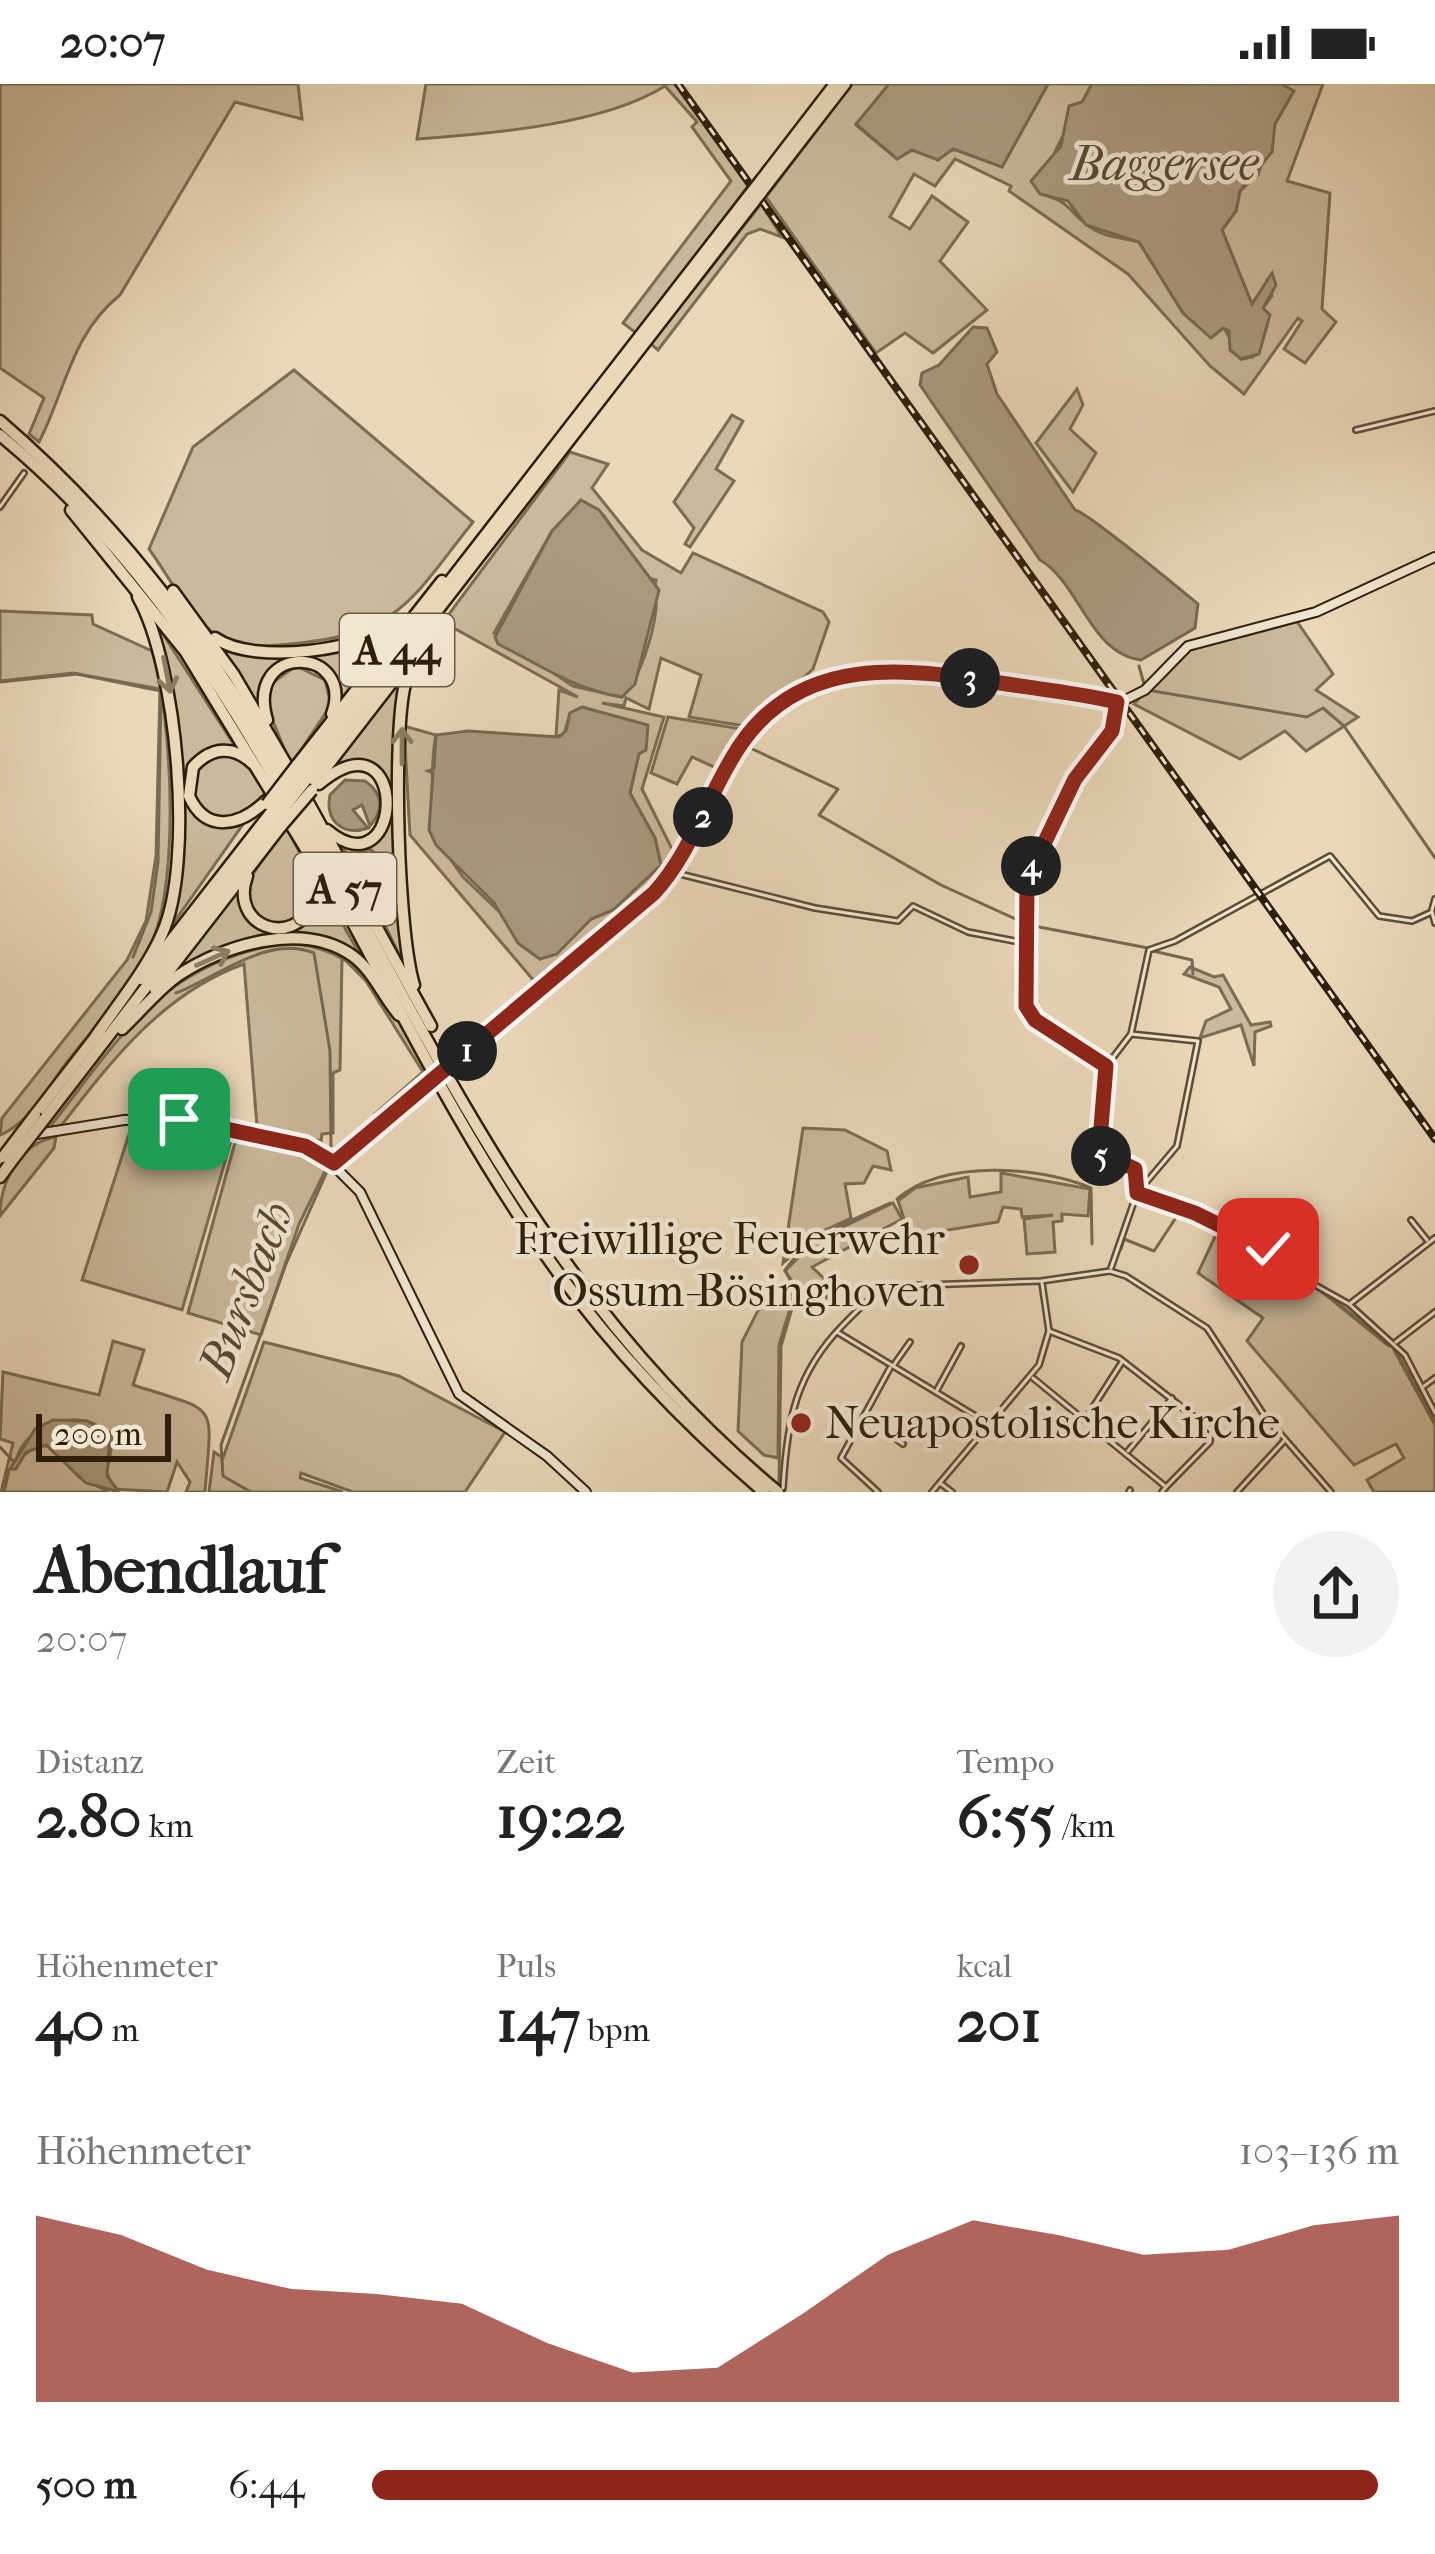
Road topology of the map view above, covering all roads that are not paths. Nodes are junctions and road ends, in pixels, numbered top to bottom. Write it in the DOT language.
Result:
graph roads {
  1 [pos="835,84"];
  2 [pos="845,84"];
  3 [pos="764,183"];
  4 [pos="1435,411"];
  5 [pos="0,421"];
  6 [pos="1356,430"];
  7 [pos="0,435"];
  8 [pos="29,469"];
  9 [pos="0,507"];
  10 [pos="493,532"];
  11 [pos="1435,557"];
  12 [pos="121,569"];
  13 [pos="150,572"];
  14 [pos="423,603"];
  15 [pos="203,628"];
  16 [pos="429,633"];
  17 [pos="1113,701"];
  18 [pos="320,735"];
  19 [pos="276,746"];
  20 [pos="262,775"];
  21 [pos="305,779"];
  22 [pos="314,813"];
  23 [pos="276,815"];
  24 [pos="256,859"];
  25 [pos="676,873"];
  26 [pos="1435,899"];
  27 [pos="348,911"];
  28 [pos="1432,912"];
  29 [pos="1435,923"];
  30 [pos="1029,944"];
  31 [pos="430,1027"];
  32 [pos="122,1029"];
  33 [pos="1131,1034"];
  34 [pos="416,1035"];
  35 [pos="96,1036"];
  36 [pos="1106,1066"];
  37 [pos="74,1081"];
  38 [pos="41,1116"];
  39 [pos="481,1136"];
  40 [pos="0,1140"];
  41 [pos="5,1160"];
  42 [pos="334,1163"];
  43 [pos="0,1177"];
  44 [pos="1137,1193"];
  45 [pos="1411,1220"];
  46 [pos="1435,1238"];
  47 [pos="1428,1242"];
  48 [pos="1110,1271"];
  49 [pos="1041,1281"];
  50 [pos="1349,1304"];
  51 [pos="1435,1312"];
  52 [pos="1049,1331"];
  53 [pos="836,1332"];
  54 [pos="910,1342"];
  55 [pos="1395,1344"];
  56 [pos="961,1346"];
  57 [pos="1123,1360"];
  58 [pos="891,1367"];
  59 [pos="1031,1377"];
  60 [pos="1435,1378"];
  61 [pos="1422,1387"];
  62 [pos="936,1392"];
  63 [pos="1174,1397"];
  64 [pos="1435,1413"];
  65 [pos="862,1415"];
  66 [pos="1086,1418"];
  67 [pos="988,1424"];
  68 [pos="1286,1440"];
  69 [pos="903,1444"];
  70 [pos="1127,1452"];
  71 [pos="939,1482"];
  72 [pos="775,1490"];
  73 [pos="1164,1490"];
  74 [pos="586,1492"];
  75 [pos="878,1492"];
  76 [pos="932,1492"];
  77 [pos="952,1492"];
  78 [pos="1238,1492"];
  79 [pos="1330,1492"];
  1 -- 3 [label="highway, A 44"];
  2 -- 3 [label="highway, A 44"];
  3 -- 10 [label="highway, A 44, bridge"];
  4 -- 6 [label="street"];
  5 -- 13 [label="highway, A 57"];
  7 -- 8 [label="highway, A 57"];
  8 -- 9 [label="street"];
  8 -- 12 [label="highway"];
  8 -- 27 [label="highway, A 57"];
  10 -- 14 [label="highway"];
  10 -- 16 [label="highway"];
  10 -- 21 [label="highway, A 44"];
  11 -- 17 [label="street"];
  12 -- 20 [label="highway"];
  12 -- 35 [label="highway, one-way"];
  13 -- 15 [label="highway"];
  13 -- 39 [label="highway, A 57"];
  14 -- 15 [label="highway"];
  14 -- 18 [label="highway"];
  15 -- 19 [label="highway"];
  16 -- 21 [label="highway"];
  31 -- 16 [label="highway, one-way"];
  17 -- 30 [label="street"];
  17 -- 42 [label="street, bridge"];
  18 -- 19 [label="highway"];
  18 -- 21 [label="highway"];
  19 -- 22 [label="highway"];
  20 -- 23 [label="highway"];
  20 -- 23 [label="highway"];
  21 -- 22 [label="highway"];
  21 -- 23 [label="highway, A 44, bridge"];
  21 -- 23 [label="highway, bridge"];
  21 -- 23 [label="highway, bridge"];
  22 -- 31 [label="highway"];
  23 -- 24 [label="highway"];
  23 -- 24 [label="highway"];
  23 -- 27 [label="highway"];
  23 -- 35 [label="highway, A 44"];
  23 -- 37 [label="highway, A 44"];
  24 -- 32 [label="highway"];
  25 -- 30 [label="street"];
  26 -- 28 [label="street"];
  27 -- 34 [label="highway, A 57"];
  28 -- 29 [label="street"];
  28 -- 33 [label="street"];
  30 -- 36 [label="street"];
  31 -- 39 [label="highway"];
  32 -- 34 [label="highway, one-way"];
  32 -- 37 [label="highway"];
  33 -- 36 [label="street"];
  33 -- 44 [label="street"];
  34 -- 72 [label="highway, A 57"];
  35 -- 38 [label="highway, A 44"];
  36 -- 44 [label="street"];
  37 -- 38 [label="highway, A 44"];
  38 -- 41 [label="highway, A 44, bridge"];
  39 -- 72 [label="highway, A 57"];
  40 -- 42 [label="street"];
  41 -- 43 [label="highway, A 44"];
  42 -- 74 [label="street"];
  44 -- 48 [label="street"];
  44 -- 50 [label="street"];
  45 -- 47 [label="street"];
  46 -- 47 [label="street"];
  47 -- 50 [label="street"];
  48 -- 49 [label="street"];
  48 -- 68 [label="street"];
  49 -- 52 [label="street"];
  49 -- 53 [label="street"];
  50 -- 55 [label="street"];
  51 -- 55 [label="street"];
  52 -- 57 [label="street"];
  52 -- 59 [label="street"];
  53 -- 58 [label="street"];
  53 -- 72 [label="street"];
  54 -- 58 [label="street"];
  55 -- 61 [label="street"];
  56 -- 62 [label="street"];
  57 -- 63 [label="street"];
  57 -- 66 [label="street"];
  58 -- 62 [label="street"];
  58 -- 65 [label="street"];
  59 -- 66 [label="street"];
  59 -- 67 [label="street"];
  60 -- 61 [label="street"];
  61 -- 64 [label="street"];
  62 -- 67 [label="street"];
  63 -- 70 [label="street"];
  63 -- 73 [label="street"];
  65 -- 69 [label="street"];
  65 -- 75 [label="street"];
  66 -- 70 [label="street"];
  67 -- 71 [label="street"];
  68 -- 78 [label="street"];
  68 -- 79 [label="street"];
  70 -- 73 [label="street"];
  71 -- 76 [label="street"];
  71 -- 77 [label="street"];
}
